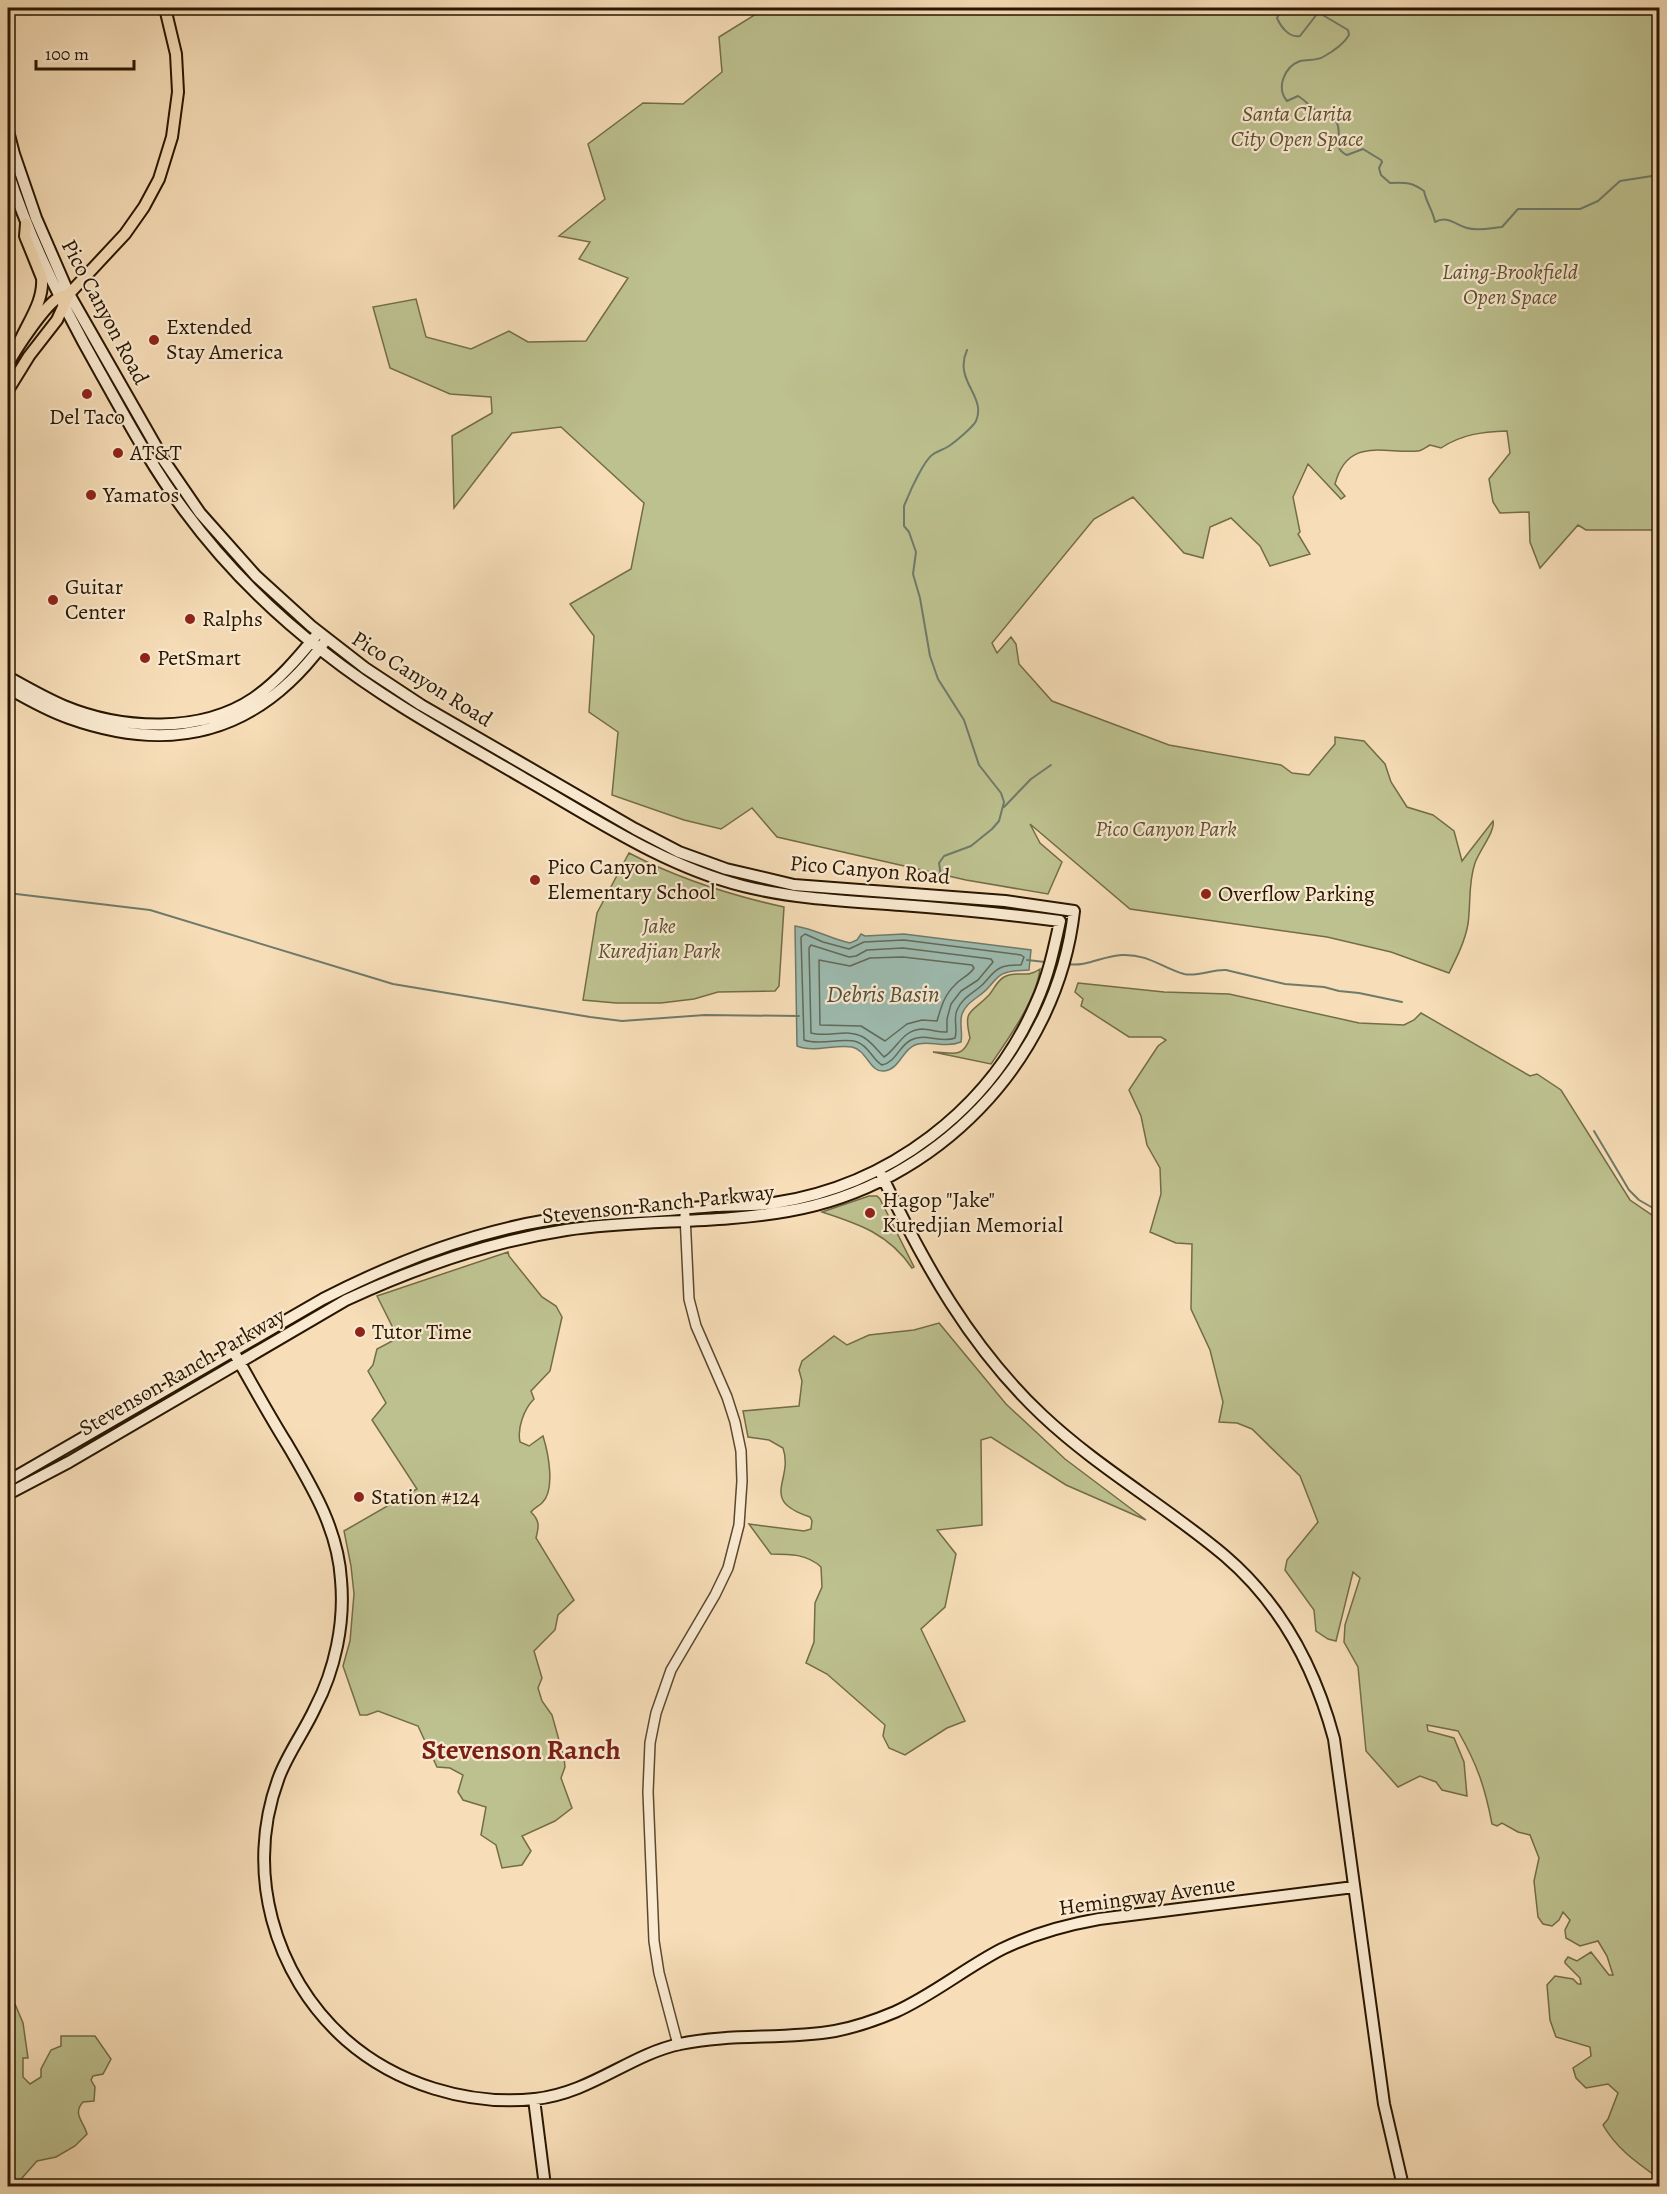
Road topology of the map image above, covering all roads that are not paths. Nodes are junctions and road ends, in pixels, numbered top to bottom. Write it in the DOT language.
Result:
graph roads {
  1 [pos="165,8"];
  2 [pos="8,131"];
  3 [pos="8,172"];
  4 [pos="26,224"];
  5 [pos="64,300"];
  6 [pos="18,345"];
  7 [pos="8,364"];
  8 [pos="8,390"];
  9 [pos="323,636"];
  10 [pos="315,645"];
  11 [pos="8,677"];
  12 [pos="8,688"];
  13 [pos="1074,911"];
  14 [pos="1060,921"];
  15 [pos="879,1170"];
  16 [pos="884,1181"];
  17 [pos="685,1215"];
  18 [pos="232,1351"];
  19 [pos="238,1361"];
  20 [pos="8,1481"];
  21 [pos="8,1494"];
  22 [pos="1354,1887"];
  23 [pos="678,2045"];
  24 [pos="534,2099"];
  25 [pos="545,2187"];
  26 [pos="1403,2187"];
  1 -- 5 [label="main road"];
  2 -- 5 [label="main road, Pico Canyon Road"];
  3 -- 4 [label="main road, Pico Canyon Road"];
  4 -- 5 [label="main road, Pico Canyon Road"];
  4 -- 6 [label="main road"];
  5 -- 6 [label="main road"];
  5 -- 8 [label="main road"];
  5 -- 9 [label="main road, Pico Canyon Road"];
  5 -- 10 [label="main road, Pico Canyon Road"];
  6 -- 7 [label="main road"];
  9 -- 10 [label="main road"];
  9 -- 13 [label="main road, Pico Canyon Road"];
  10 -- 11 [label="main road"];
  10 -- 12 [label="main road"];
  10 -- 14 [label="main road, Pico Canyon Road"];
  13 -- 16 [label="main road, Stevenson Ranch Parkway"];
  14 -- 15 [label="main road, Stevenson Ranch Parkway"];
  15 -- 16 [label="main road"];
  15 -- 17 [label="main road, Stevenson Ranch Parkway"];
  16 -- 17 [label="main road, Stevenson Ranch Parkway"];
  16 -- 22 [label="main road"];
  17 -- 18 [label="main road, Stevenson Ranch Parkway"];
  17 -- 19 [label="main road, Stevenson Ranch Parkway"];
  17 -- 23 [label="street"];
  18 -- 19 [label="main road, Hemingway Avenue"];
  18 -- 20 [label="main road, Stevenson Ranch Parkway"];
  19 -- 21 [label="main road, Stevenson Ranch Parkway"];
  19 -- 24 [label="main road, Hemingway Avenue"];
  22 -- 23 [label="main road, Hemingway Avenue"];
  22 -- 26 [label="main road"];
  23 -- 24 [label="main road, Hemingway Avenue"];
  24 -- 25 [label="main road"];
}
